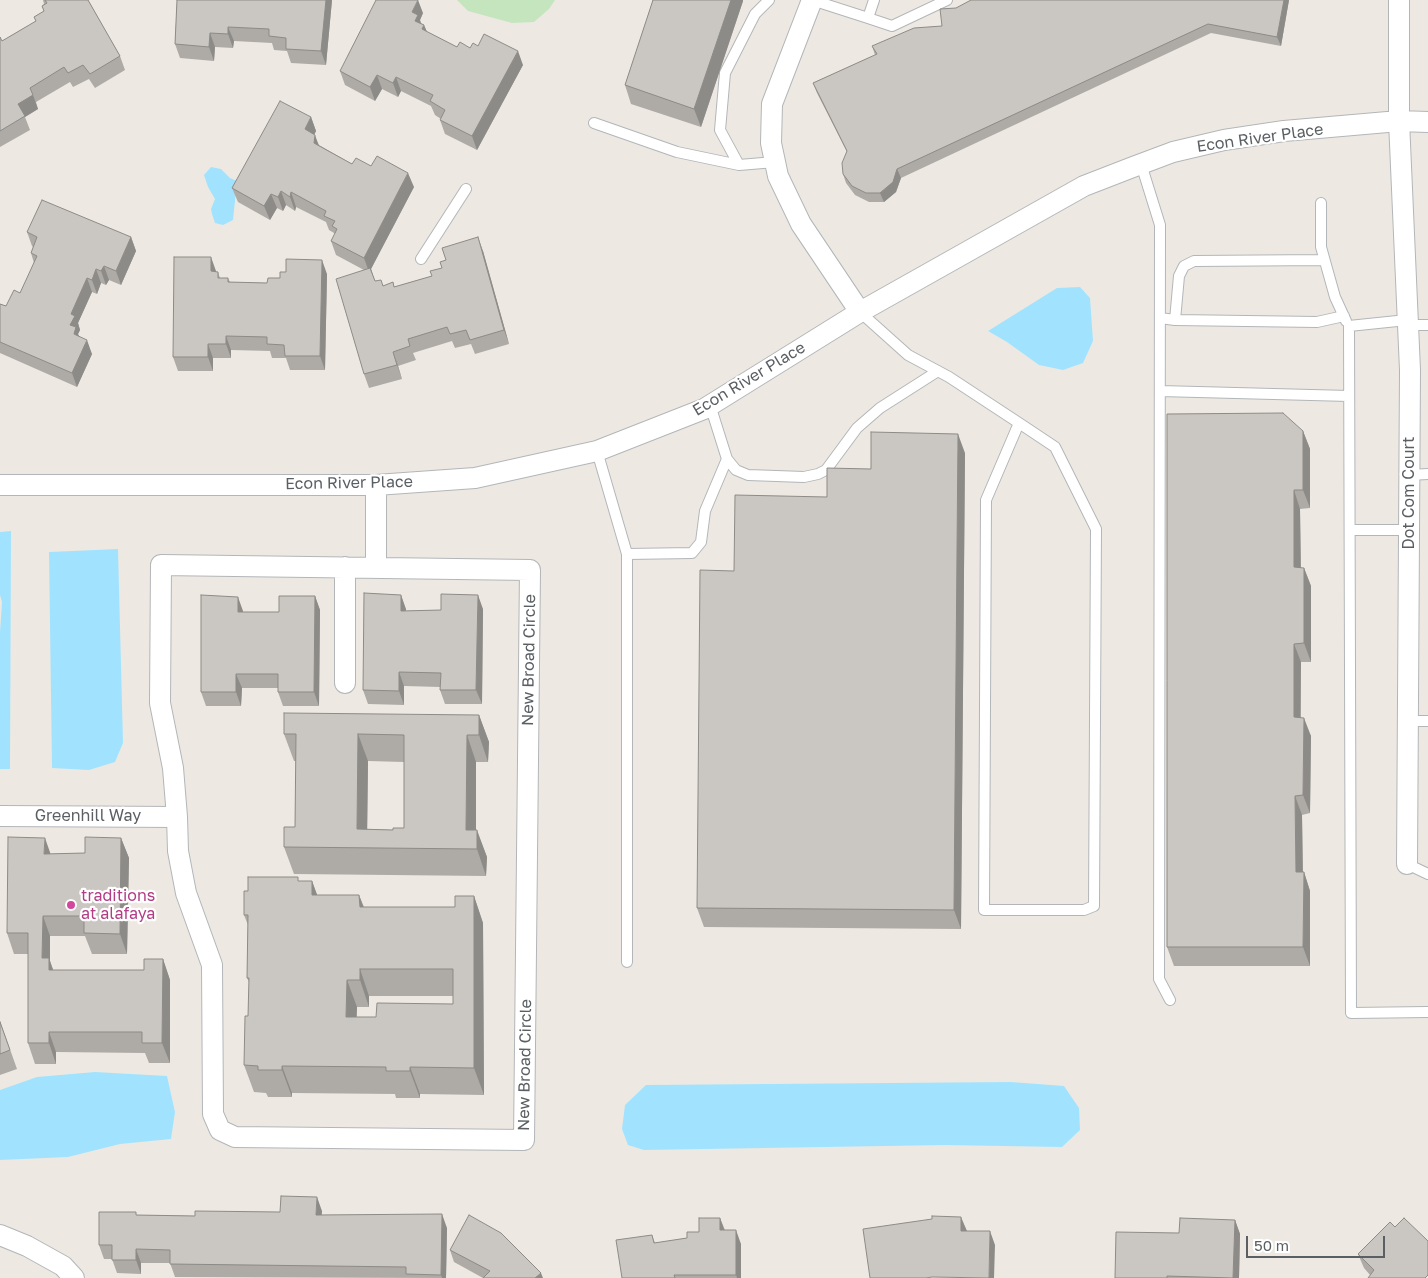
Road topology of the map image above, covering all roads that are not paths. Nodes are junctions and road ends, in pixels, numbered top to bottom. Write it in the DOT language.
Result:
graph roads {
  1 [pos="769,0"];
  2 [pos="812,0"];
  3 [pos="874,0"];
  4 [pos="947,0"];
  5 [pos="1399,0"];
  6 [pos="868,18"];
  7 [pos="1399,121"];
  8 [pos="1428,122"];
  9 [pos="594,123"];
  10 [pos="775,162"];
  11 [pos="1141,164"];
  12 [pos="739,165"];
  13 [pos="466,189"];
  14 [pos="1321,203"];
  15 [pos="421,259"];
  16 [pos="1324,260"];
  17 [pos="860,312"];
  18 [pos="1344,316"];
  19 [pos="1160,318"];
  20 [pos="1175,320"];
  21 [pos="1407,322"];
  22 [pos="1349,326"];
  23 [pos="1428,326"];
  24 [pos="938,371"];
  25 [pos="1160,391"];
  26 [pos="1349,396"];
  27 [pos="710,405"];
  28 [pos="1019,423"];
  29 [pos="597,451"];
  30 [pos="727,459"];
  31 [pos="1418,475"];
  32 [pos="376,484"];
  33 [pos="0,485"];
  34 [pos="1350,530"];
  35 [pos="1409,530"];
  36 [pos="627,554"];
  37 [pos="345,567"];
  38 [pos="376,567"];
  39 [pos="345,683"];
  40 [pos="1408,721"];
  41 [pos="1428,721"];
  42 [pos="0,816"];
  43 [pos="177,816"];
  44 [pos="1407,864"];
  45 [pos="1428,874"];
  46 [pos="627,962"];
  47 [pos="1170,1000"];
  48 [pos="1428,1012"];
  49 [pos="0,1235"];
  50 [pos="74,1278"];
  1 -- 12 [label="lane"];
  2 -- 6 [label="lane"];
  2 -- 10 [label="street"];
  3 -- 6 [label="lane"];
  4 -- 6 [label="lane"];
  5 -- 7 [label="street, Dot Com Court"];
  7 -- 8 [label="street, Econ River Place"];
  7 -- 11 [label="street, Econ River Place"];
  7 -- 21 [label="street, Dot Com Court"];
  9 -- 12 [label="lane"];
  10 -- 12 [label="lane"];
  10 -- 17 [label="street"];
  11 -- 17 [label="street, Econ River Place"];
  11 -- 19 [label="lane"];
  13 -- 15 [label="lane"];
  14 -- 16 [label="lane"];
  16 -- 18 [label="lane"];
  16 -- 20 [label="lane"];
  17 -- 24 [label="lane"];
  17 -- 27 [label="street, Econ River Place"];
  18 -- 20 [label="lane"];
  18 -- 22 [label="lane"];
  19 -- 20 [label="lane"];
  19 -- 25 [label="lane"];
  21 -- 22 [label="lane"];
  21 -- 23 [label="lane"];
  21 -- 31 [label="street, Dot Com Court"];
  22 -- 26 [label="lane"];
  24 -- 28 [label="lane"];
  24 -- 30 [label="lane"];
  25 -- 26 [label="lane"];
  25 -- 47 [label="lane"];
  26 -- 34 [label="lane"];
  27 -- 29 [label="street, Econ River Place"];
  27 -- 30 [label="lane"];
  28 -- 28 [label="lane"];
  29 -- 32 [label="street, Econ River Place"];
  29 -- 36 [label="lane"];
  30 -- 36 [label="lane"];
  31 -- 35 [label="street, Dot Com Court"];
  32 -- 33 [label="street, Econ River Place"];
  32 -- 38 [label="street"];
  34 -- 35 [label="lane"];
  34 -- 48 [label="lane"];
  35 -- 40 [label="street, Dot Com Court"];
  36 -- 46 [label="lane"];
  37 -- 38 [label="street, New Broad Circle"];
  37 -- 39 [label="street"];
  37 -- 43 [label="street, New Broad Circle"];
  38 -- 43 [label="street, New Broad Circle"];
  40 -- 41 [label="lane"];
  40 -- 44 [label="street, Dot Com Court"];
  42 -- 43 [label="street, Greenhill Way"];
  44 -- 45 [label="lane"];
  49 -- 50 [label="street"];
}
